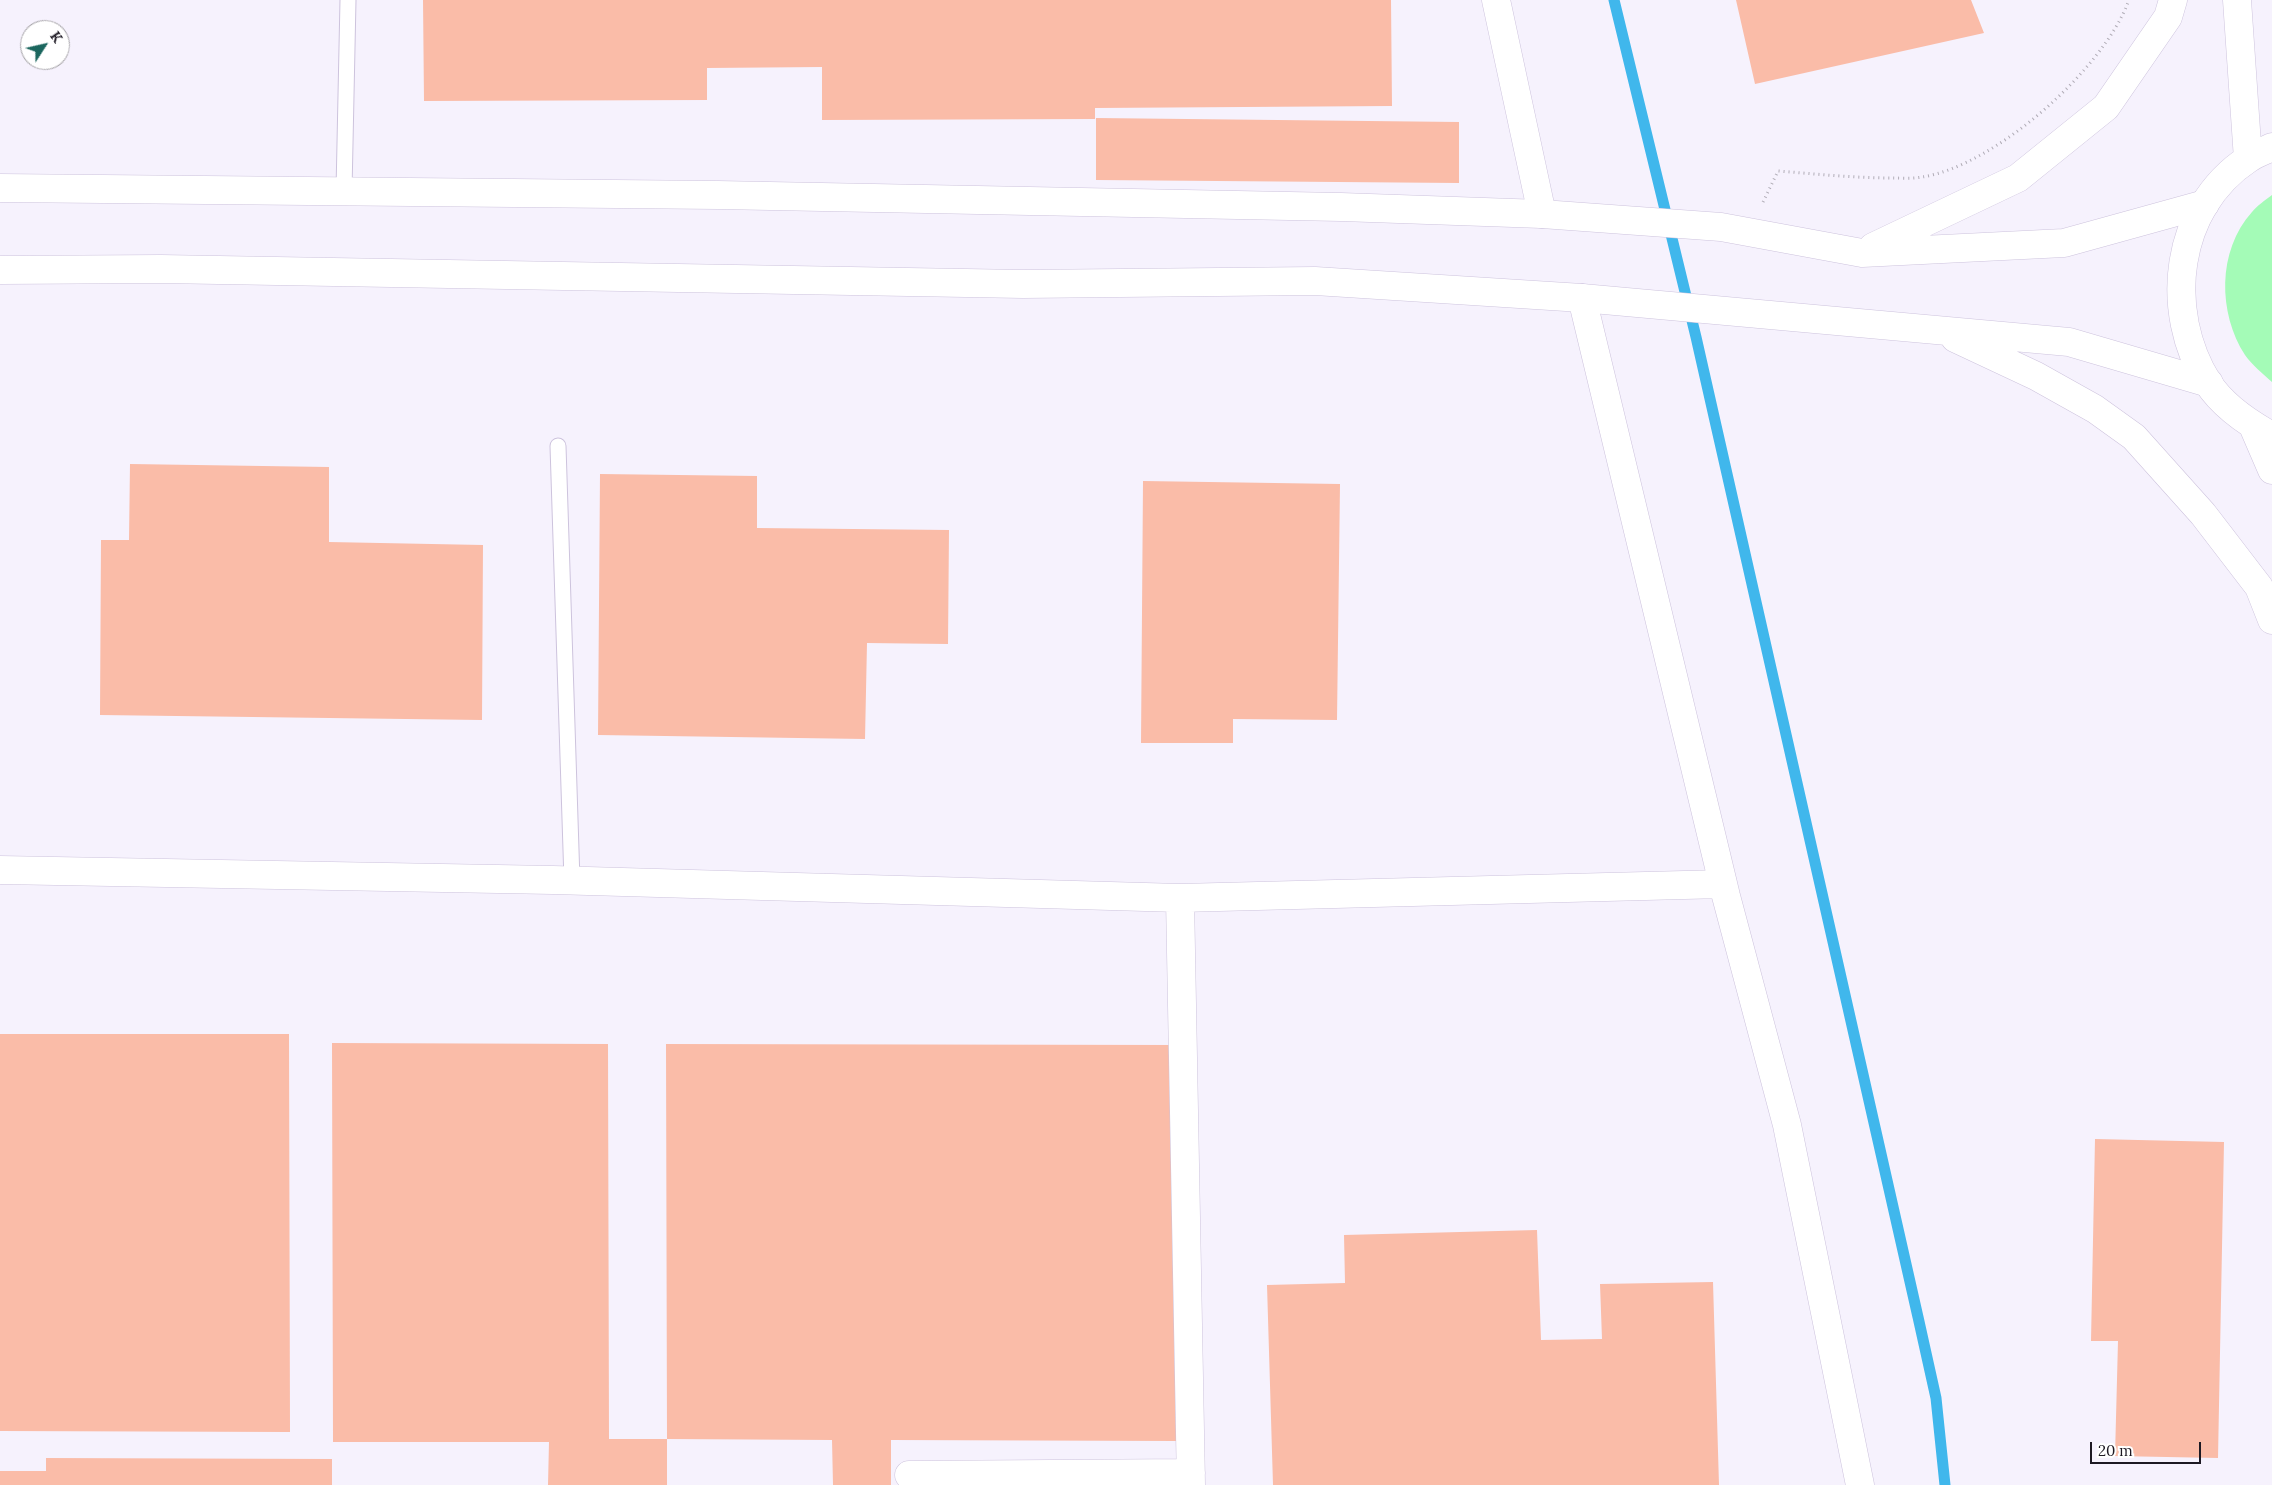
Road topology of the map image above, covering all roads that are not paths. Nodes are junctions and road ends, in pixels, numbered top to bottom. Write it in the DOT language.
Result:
graph roads {
  1 [pos="348,0"];
  2 [pos="1496,0"];
  3 [pos="2173,0"];
  4 [pos="2237,0"];
  5 [pos="2272,147"];
  6 [pos="2248,159"];
  7 [pos="0,188"];
  8 [pos="344,191"];
  9 [pos="2205,204"];
  10 [pos="1542,214"];
  11 [pos="1862,253"];
  12 [pos="0,270"];
  13 [pos="1582,298"];
  14 [pos="1936,329"];
  15 [pos="2209,384"];
  16 [pos="2263,431"];
  17 [pos="558,446"];
  18 [pos="2272,470"];
  19 [pos="2272,620"];
  20 [pos="0,870"];
  21 [pos="572,881"];
  22 [pos="1723,884"];
  23 [pos="1180,898"];
  24 [pos="908,1474"];
  25 [pos="1191,1479"];
  26 [pos="1860,1485"];
  1 -- 8 [label="lane"];
  2 -- 10 [label="street"];
  3 -- 11 [label="street"];
  4 -- 6 [label="street"];
  5 -- 6 [label="street"];
  6 -- 9 [label="street"];
  7 -- 8 [label="street"];
  8 -- 10 [label="street"];
  9 -- 11 [label="street"];
  9 -- 15 [label="street"];
  10 -- 11 [label="street"];
  12 -- 13 [label="street"];
  13 -- 14 [label="street"];
  13 -- 22 [label="street"];
  14 -- 15 [label="street"];
  14 -- 19 [label="street"];
  15 -- 16 [label="street"];
  16 -- 18 [label="street"];
  17 -- 21 [label="lane"];
  20 -- 21 [label="street"];
  21 -- 23 [label="street"];
  22 -- 23 [label="street"];
  22 -- 26 [label="street"];
  23 -- 25 [label="street"];
  24 -- 25 [label="street"];
}
